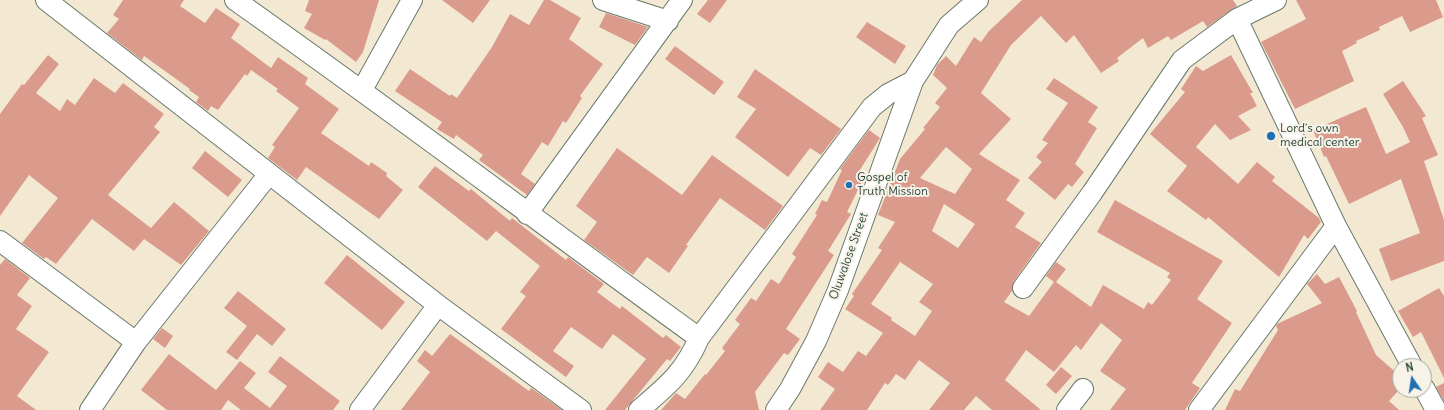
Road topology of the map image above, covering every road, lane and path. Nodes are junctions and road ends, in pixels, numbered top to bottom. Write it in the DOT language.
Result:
graph roads {
  1 [pos="46,0"];
  2 [pos="235,0"];
  3 [pos="412,0"];
  4 [pos="603,0"];
  5 [pos="682,0"];
  6 [pos="978,0"];
  7 [pos="1276,0"];
  8 [pos="1237,20"];
  9 [pos="668,21"];
  10 [pos="913,81"];
  11 [pos="362,90"];
  12 [pos="269,174"];
  13 [pos="527,214"];
  14 [pos="1336,226"];
  15 [pos="0,242"];
  16 [pos="1023,288"];
  17 [pos="438,305"];
  18 [pos="699,338"];
  19 [pos="136,342"];
  20 [pos="1408,358"];
  21 [pos="1082,389"];
  22 [pos="1429,398"];
  23 [pos="90,410"];
  24 [pos="360,410"];
  25 [pos="581,410"];
  26 [pos="639,410"];
  27 [pos="776,410"];
  28 [pos="1067,410"];
  29 [pos="1199,410"];
  30 [pos="1436,410"];
  1 -- 12 [label="street"];
  2 -- 11 [label="street"];
  3 -- 11 [label="street"];
  4 -- 9 [label="street"];
  5 -- 9 [label="street"];
  6 -- 10 [label="street, Oluwalose Street"];
  7 -- 8 [label="street"];
  8 -- 14 [label="street"];
  8 -- 16 [label="street"];
  9 -- 13 [label="street"];
  10 -- 18 [label="street"];
  10 -- 27 [label="street, Oluwalose Street"];
  11 -- 13 [label="street"];
  12 -- 17 [label="street"];
  12 -- 19 [label="street"];
  13 -- 18 [label="street"];
  14 -- 20 [label="street"];
  14 -- 29 [label="street"];
  15 -- 19 [label="street"];
  17 -- 24 [label="street"];
  17 -- 25 [label="street"];
  18 -- 26 [label="street"];
  19 -- 23 [label="street"];
  21 -- 28 [label="street"];
  22 -- 30 [label="street"];
}
